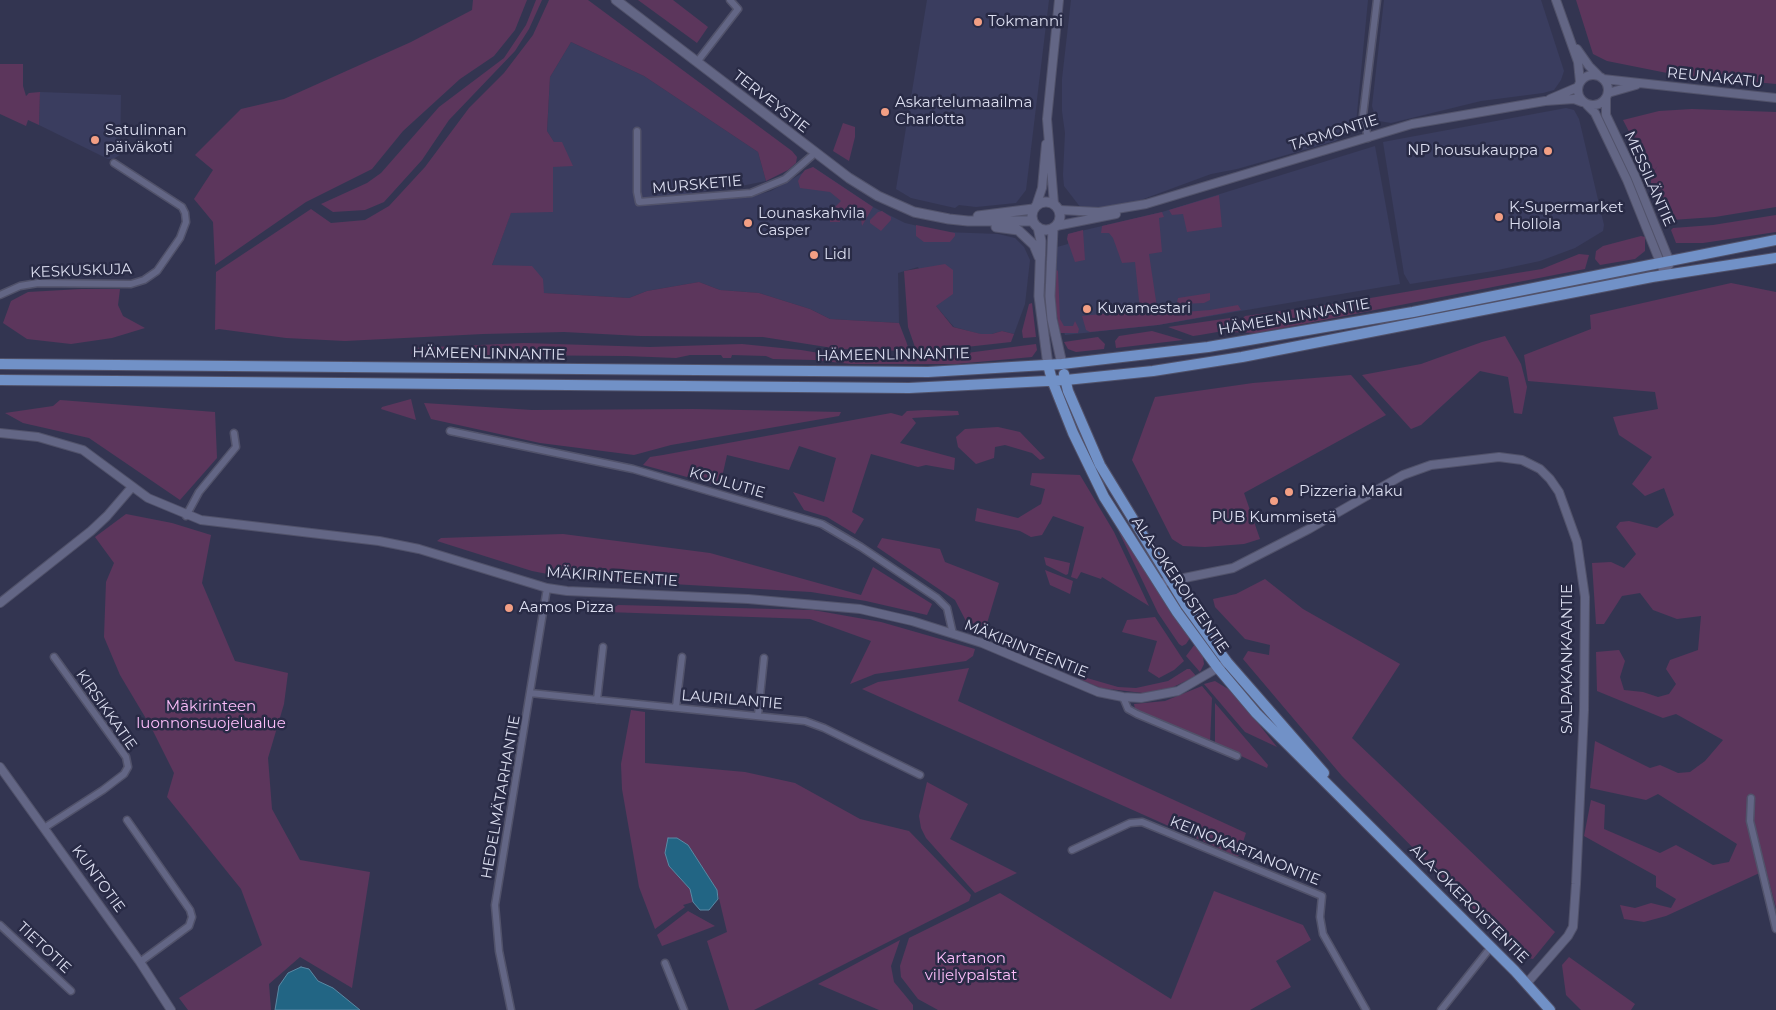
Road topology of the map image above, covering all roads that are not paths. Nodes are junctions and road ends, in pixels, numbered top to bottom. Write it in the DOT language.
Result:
graph roads {
  1 [pos="616,0"];
  2 [pos="730,0"];
  3 [pos="1059,0"];
  4 [pos="1377,0"];
  5 [pos="1556,0"];
  6 [pos="1572,42"];
  7 [pos="697,62"];
  8 [pos="1601,77"];
  9 [pos="1579,84"];
  10 [pos="1650,85"];
  11 [pos="1607,95"];
  12 [pos="1776,98"];
  13 [pos="1545,101"];
  14 [pos="1585,103"];
  15 [pos="637,131"];
  16 [pos="1048,132"];
  17 [pos="1368,138"];
  18 [pos="815,153"];
  19 [pos="114,163"];
  20 [pos="1057,207"];
  21 [pos="1134,207"];
  22 [pos="1035,208"];
  23 [pos="922,214"];
  24 [pos="1035,224"];
  25 [pos="1055,227"];
  26 [pos="1776,240"];
  27 [pos="1776,258"];
  28 [pos="1040,260"];
  29 [pos="1664,261"];
  30 [pos="1666,274"];
  31 [pos="0,295"];
  32 [pos="0,364"];
  33 [pos="1062,364"];
  34 [pos="1048,365"];
  35 [pos="0,380"];
  36 [pos="1052,380"];
  37 [pos="1066,380"];
  38 [pos="450,430"];
  39 [pos="0,433"];
  40 [pos="234,433"];
  41 [pos="132,487"];
  42 [pos="186,516"];
  43 [pos="1170,579"];
  44 [pos="1160,583"];
  45 [pos="547,588"];
  46 [pos="0,603"];
  47 [pos="953,634"];
  48 [pos="603,647"];
  49 [pos="54,657"];
  50 [pos="682,657"];
  51 [pos="764,658"];
  52 [pos="1227,662"];
  53 [pos="1218,668"];
  54 [pos="530,693"];
  55 [pos="1123,697"];
  56 [pos="597,700"];
  57 [pos="676,708"];
  58 [pos="758,715"];
  59 [pos="1237,756"];
  60 [pos="0,766"];
  61 [pos="920,775"];
  62 [pos="1751,798"];
  63 [pos="127,820"];
  64 [pos="1366,821"];
  65 [pos="44,828"];
  66 [pos="1072,850"];
  67 [pos="0,925"];
  68 [pos="1776,929"];
  69 [pos="1491,947"];
  70 [pos="140,962"];
  71 [pos="665,963"];
  72 [pos="1527,983"];
  73 [pos="71,991"];
  74 [pos="171,1010"];
  75 [pos="511,1010"];
  76 [pos="684,1010"];
  77 [pos="1366,1010"];
  78 [pos="1441,1010"];
  79 [pos="1550,1010"];
  1 -- 7 [label="main road, TERVEYSTIE"];
  2 -- 7 [label="street"];
  3 -- 16 [label="street"];
  4 -- 17 [label="street"];
  5 -- 6 [label="street"];
  6 -- 8 [label="street"];
  6 -- 9 [label="street"];
  7 -- 18 [label="main road, TERVEYSTIE"];
  8 -- 9 [label="street"];
  8 -- 10 [label="street, REUNAKATU"];
  8 -- 11 [label="street"];
  9 -- 13 [label="street, TARMONTIE"];
  9 -- 14 [label="street"];
  10 -- 11 [label="street, REUNAKATU"];
  10 -- 12 [label="street, REUNAKATU"];
  11 -- 14 [label="street"];
  11 -- 29 [label="street, MESSILÄNTIE"];
  13 -- 14 [label="street, TARMONTIE"];
  13 -- 17 [label="street, TARMONTIE"];
  14 -- 29 [label="street, MESSILÄNTIE"];
  15 -- 18 [label="street, MURSKETIE"];
  16 -- 20 [label="street"];
  16 -- 22 [label="street"];
  17 -- 21 [label="street, TARMONTIE"];
  18 -- 23 [label="main road, TERVEYSTIE"];
  19 -- 31 [label="street, KESKUSKUJA"];
  20 -- 21 [label="street, TARMONTIE"];
  20 -- 22 [label="main road"];
  20 -- 25 [label="main road"];
  21 -- 25 [label="street, TARMONTIE"];
  22 -- 23 [label="main road, TERVEYSTIE"];
  22 -- 24 [label="main road"];
  23 -- 24 [label="main road, TERVEYSTIE"];
  23 -- 28 [label="main road, TERVEYSTIE"];
  24 -- 25 [label="main road"];
  24 -- 28 [label="main road"];
  25 -- 33 [label="main road"];
  26 -- 29 [label="main road, HÄMEENLINNANTIE"];
  27 -- 30 [label="main road, HÄMEENLINNANTIE"];
  28 -- 34 [label="main road"];
  29 -- 30 [label="street, MESSILÄNTIE"];
  29 -- 33 [label="main road, HÄMEENLINNANTIE"];
  30 -- 37 [label="main road, HÄMEENLINNANTIE"];
  32 -- 34 [label="main road, HÄMEENLINNANTIE"];
  33 -- 34 [label="main road, HÄMEENLINNANTIE"];
  33 -- 37 [label="main road, ALA-OKEROISTENTIE"];
  34 -- 36 [label="main road, ALA-OKEROISTENTIE"];
  35 -- 36 [label="main road, HÄMEENLINNANTIE"];
  36 -- 37 [label="main road, HÄMEENLINNANTIE"];
  36 -- 44 [label="main road, ALA-OKEROISTENTIE"];
  37 -- 43 [label="main road, ALA-OKEROISTENTIE"];
  38 -- 47 [label="street, KOULUTIE"];
  39 -- 41 [label="street, MÄKIRINTEENTIE"];
  40 -- 42 [label="street"];
  41 -- 42 [label="street, MÄKIRINTEENTIE"];
  41 -- 46 [label="street"];
  42 -- 45 [label="street, MÄKIRINTEENTIE"];
  43 -- 44 [label="street, SALPAKANKAANTIE"];
  43 -- 52 [label="main road, ALA-OKEROISTENTIE"];
  43 -- 72 [label="street, SALPAKANKAANTIE"];
  44 -- 53 [label="main road, ALA-OKEROISTENTIE"];
  45 -- 47 [label="street, MÄKIRINTEENTIE"];
  45 -- 54 [label="street, HEDELMÄTARHANTIE"];
  47 -- 55 [label="street, MÄKIRINTEENTIE"];
  48 -- 56 [label="street"];
  49 -- 65 [label="street, KIRSIKKATIE"];
  50 -- 57 [label="street"];
  51 -- 58 [label="street"];
  52 -- 53 [label="street, MÄKIRINTEENTIE"];
  52 -- 64 [label="main road, ALA-OKEROISTENTIE"];
  53 -- 55 [label="street, MÄKIRINTEENTIE"];
  53 -- 64 [label="main road, ALA-OKEROISTENTIE"];
  54 -- 56 [label="street, LAURILANTIE"];
  54 -- 75 [label="street, HEDELMÄTARHANTIE"];
  55 -- 59 [label="street"];
  56 -- 57 [label="street, LAURILANTIE"];
  57 -- 58 [label="street, LAURILANTIE"];
  58 -- 61 [label="street, LAURILANTIE"];
  60 -- 65 [label="street, KUNTOTIE"];
  62 -- 68 [label="street"];
  63 -- 70 [label="street"];
  64 -- 69 [label="main road, ALA-OKEROISTENTIE"];
  65 -- 70 [label="street, KUNTOTIE"];
  66 -- 77 [label="street, KEINOKARTANONTIE"];
  67 -- 73 [label="street, TIETOTIE"];
  69 -- 72 [label="main road, ALA-OKEROISTENTIE"];
  69 -- 78 [label="street"];
  70 -- 74 [label="street, KUNTOTIE"];
  71 -- 76 [label="street"];
  72 -- 79 [label="main road, ALA-OKEROISTENTIE"];
}
